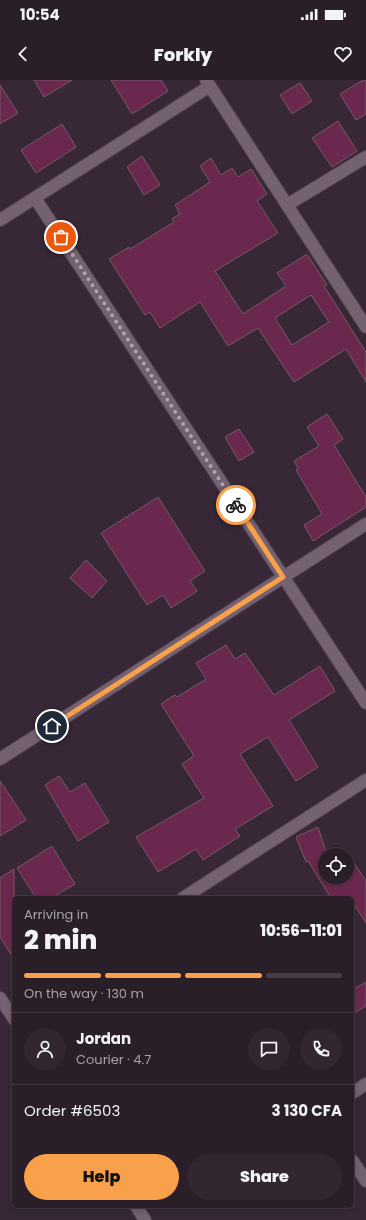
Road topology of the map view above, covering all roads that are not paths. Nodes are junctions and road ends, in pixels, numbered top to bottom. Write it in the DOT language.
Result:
graph roads {
  1 [pos="208,83"];
  2 [pos="366,157"];
  3 [pos="35,198"];
  4 [pos="288,205"];
  5 [pos="0,220"];
  6 [pos="366,327"];
  7 [pos="366,524"];
  8 [pos="283,577"];
  9 [pos="366,703"];
  10 [pos="0,759"];
  11 [pos="366,780"];
  12 [pos="187,896"];
  13 [pos="0,998"];
  14 [pos="12,1012"];
  15 [pos="366,1084"];
  16 [pos="354,1092"];
  17 [pos="354,1163"];
  18 [pos="366,1181"];
  19 [pos="137,1208"];
  20 [pos="145,1220"];
  1 -- 3 [label="street"];
  1 -- 4 [label="street"];
  2 -- 4 [label="street"];
  3 -- 5 [label="street"];
  3 -- 8 [label="street"];
  4 -- 6 [label="street"];
  7 -- 8 [label="street"];
  8 -- 9 [label="street"];
  8 -- 10 [label="street"];
  11 -- 12 [label="street"];
  13 -- 14 [label="street"];
  15 -- 16 [label="street"];
  17 -- 18 [label="street"];
  19 -- 20 [label="street"];
}
